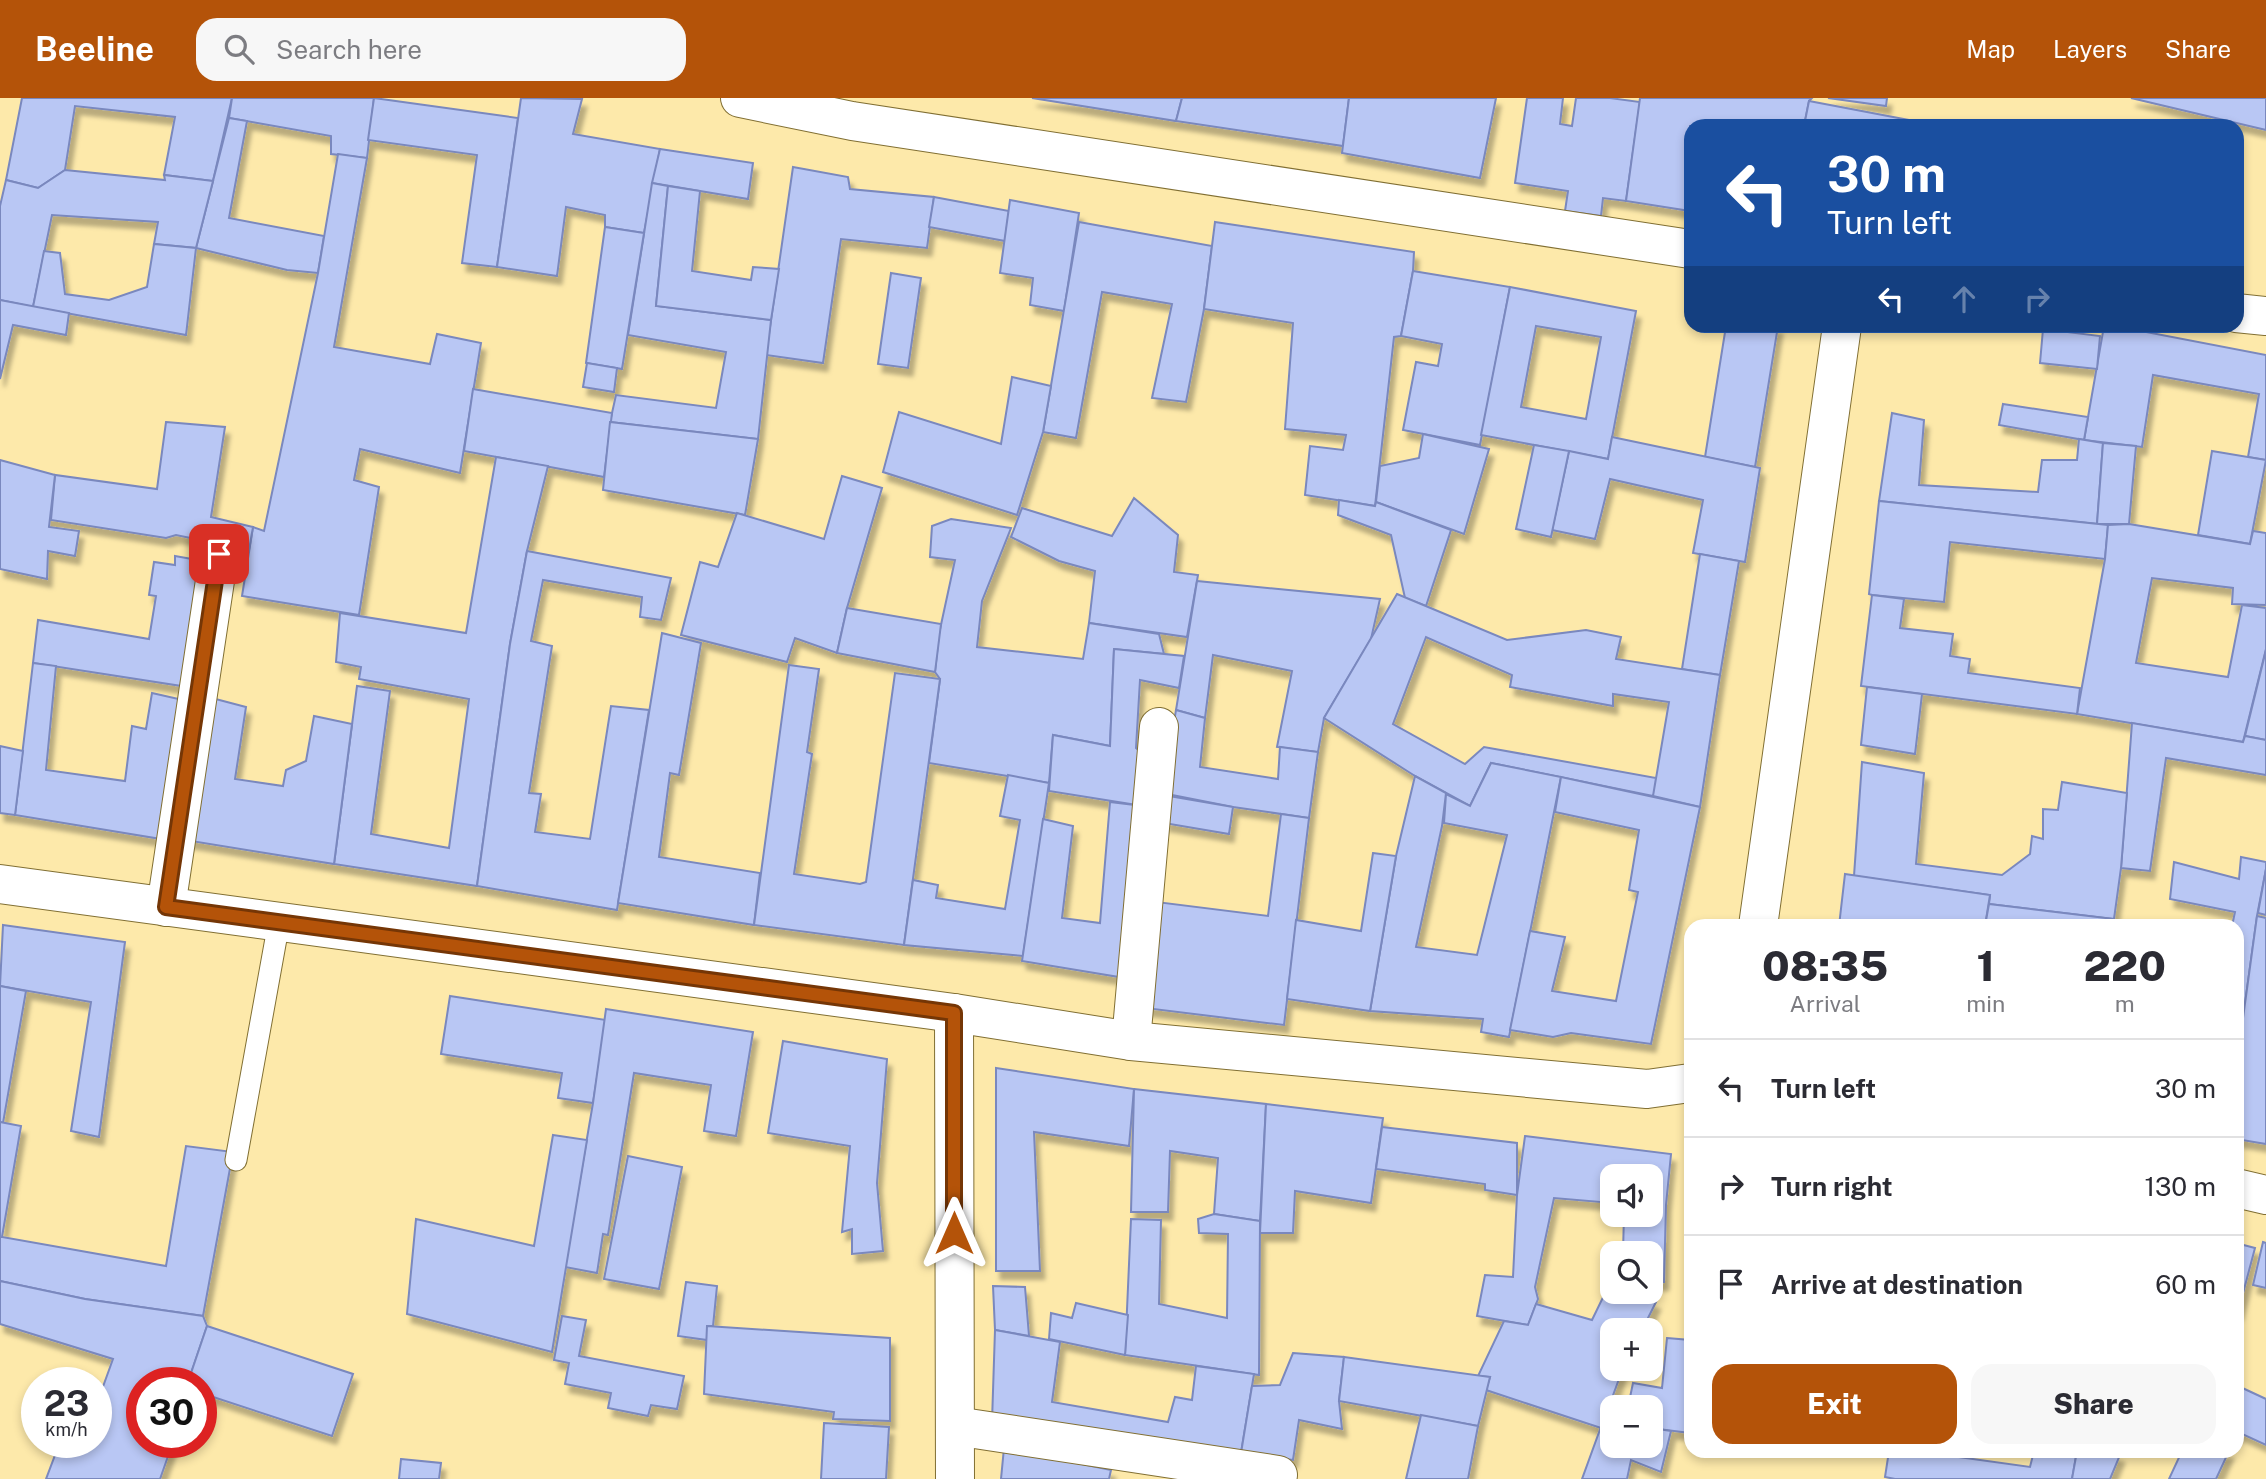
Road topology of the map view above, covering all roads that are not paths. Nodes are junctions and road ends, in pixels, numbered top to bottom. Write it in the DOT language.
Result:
graph roads {
  1 [pos="740,98"];
  2 [pos="1684,248"];
  3 [pos="2244,314"];
  4 [pos="2266,316"];
  5 [pos="1841,333"];
  6 [pos="219,554"];
  7 [pos="1159,727"];
  8 [pos="0,884"];
  9 [pos="166,907"];
  10 [pos="1759,919"];
  11 [pos="279,922"];
  12 [pos="954,1013"];
  13 [pos="1130,1041"];
  14 [pos="1684,1084"];
  15 [pos="236,1160"];
  16 [pos="2244,1190"];
  17 [pos="2266,1195"];
  18 [pos="955,1426"];
  19 [pos="1278,1475"];
  20 [pos="955,1479"];
  1 -- 2 [label="street"];
  3 -- 4 [label="street"];
  5 -- 10 [label="street"];
  6 -- 9 [label="street"];
  7 -- 13 [label="street"];
  8 -- 9 [label="street"];
  9 -- 11 [label="street"];
  11 -- 12 [label="street"];
  11 -- 15 [label="lane"];
  12 -- 13 [label="street"];
  12 -- 18 [label="street"];
  13 -- 14 [label="street"];
  16 -- 17 [label="street"];
  18 -- 19 [label="street"];
  18 -- 20 [label="street"];
}
